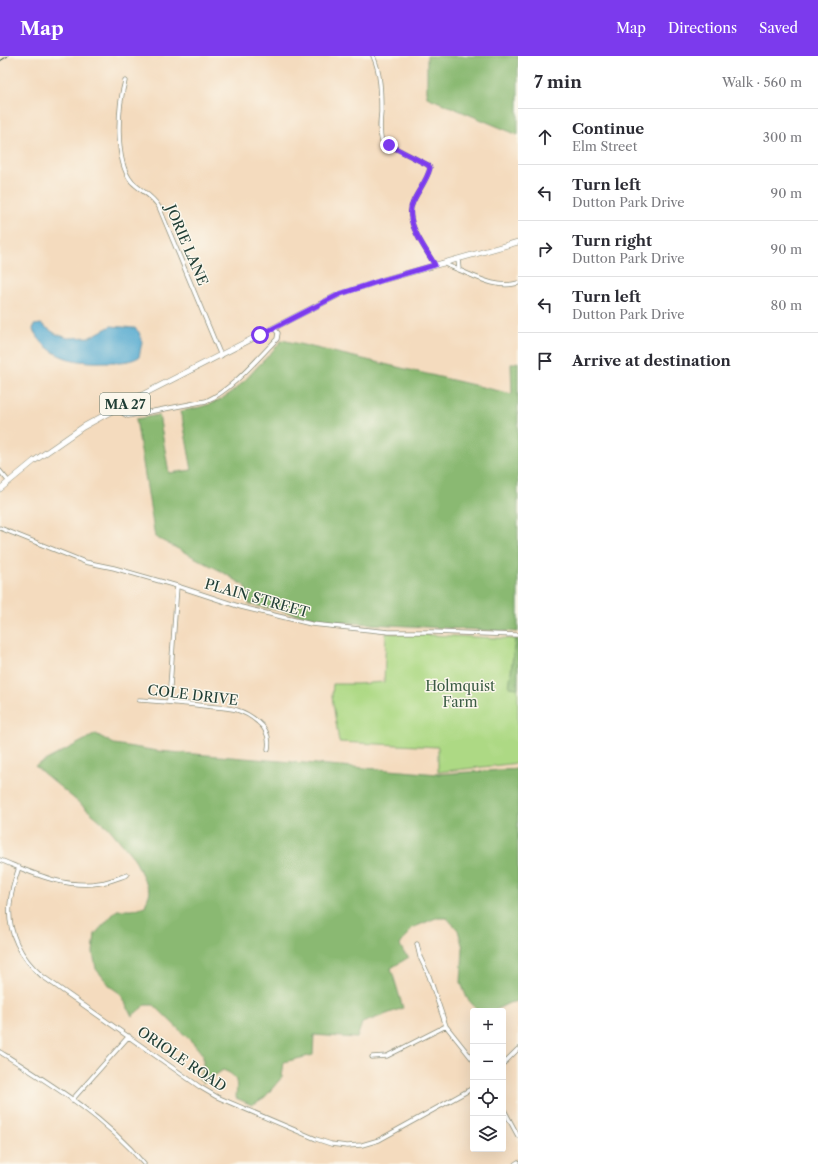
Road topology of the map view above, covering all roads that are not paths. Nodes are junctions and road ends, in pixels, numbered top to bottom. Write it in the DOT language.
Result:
graph roads {
  1 [pos="373,56"];
  2 [pos="125,80"];
  3 [pos="518,242"];
  4 [pos="458,259"];
  5 [pos="442,263"];
  6 [pos="435,265"];
  7 [pos="459,270"];
  8 [pos="518,283"];
  9 [pos="274,328"];
  10 [pos="221,356"];
  11 [pos="120,407"];
  12 [pos="0,471"];
  13 [pos="9,482"];
  14 [pos="0,489"];
  15 [pos="0,528"];
  16 [pos="177,586"];
  17 [pos="518,636"];
  18 [pos="139,700"];
  19 [pos="169,701"];
  20 [pos="268,749"];
  21 [pos="0,860"];
  22 [pos="19,867"];
  23 [pos="127,875"];
  24 [pos="417,944"];
  25 [pos="446,1026"];
  26 [pos="129,1036"];
  27 [pos="518,1049"];
  28 [pos="0,1052"];
  29 [pos="470,1056"];
  30 [pos="372,1057"];
  31 [pos="506,1061"];
  32 [pos="470,1090"];
  33 [pos="72,1100"];
  34 [pos="506,1114"];
  35 [pos="518,1136"];
  36 [pos="518,1162"];
  37 [pos="144,1164"];
  38 [pos="515,1164"];
  1 -- 6 [label="street"];
  2 -- 10 [label="street, JORIE LANE"];
  3 -- 4 [label="main road, MA 27"];
  4 -- 5 [label="main road, MA 27"];
  4 -- 7 [label="street"];
  5 -- 6 [label="main road, MA 27"];
  5 -- 7 [label="street"];
  6 -- 9 [label="main road, MA 27"];
  7 -- 8 [label="street"];
  9 -- 10 [label="main road, MA 27"];
  9 -- 11 [label="street"];
  10 -- 11 [label="main road, MA 27"];
  11 -- 13 [label="main road, MA 27"];
  12 -- 13 [label="street"];
  13 -- 14 [label="main road, MA 27"];
  15 -- 16 [label="street, PLAIN STREET"];
  16 -- 17 [label="street, PLAIN STREET"];
  16 -- 19 [label="street"];
  18 -- 19 [label="street, COLE DRIVE"];
  19 -- 20 [label="street, COLE DRIVE"];
  21 -- 22 [label="street"];
  22 -- 23 [label="street"];
  22 -- 26 [label="street, ORIOLE ROAD"];
  24 -- 25 [label="street"];
  25 -- 29 [label="street"];
  25 -- 30 [label="street"];
  26 -- 32 [label="street, ORIOLE ROAD"];
  26 -- 33 [label="street"];
  27 -- 31 [label="street"];
  28 -- 33 [label="street"];
  33 -- 37 [label="street"];
  34 -- 35 [label="street"];
  36 -- 38 [label="street"];
}
